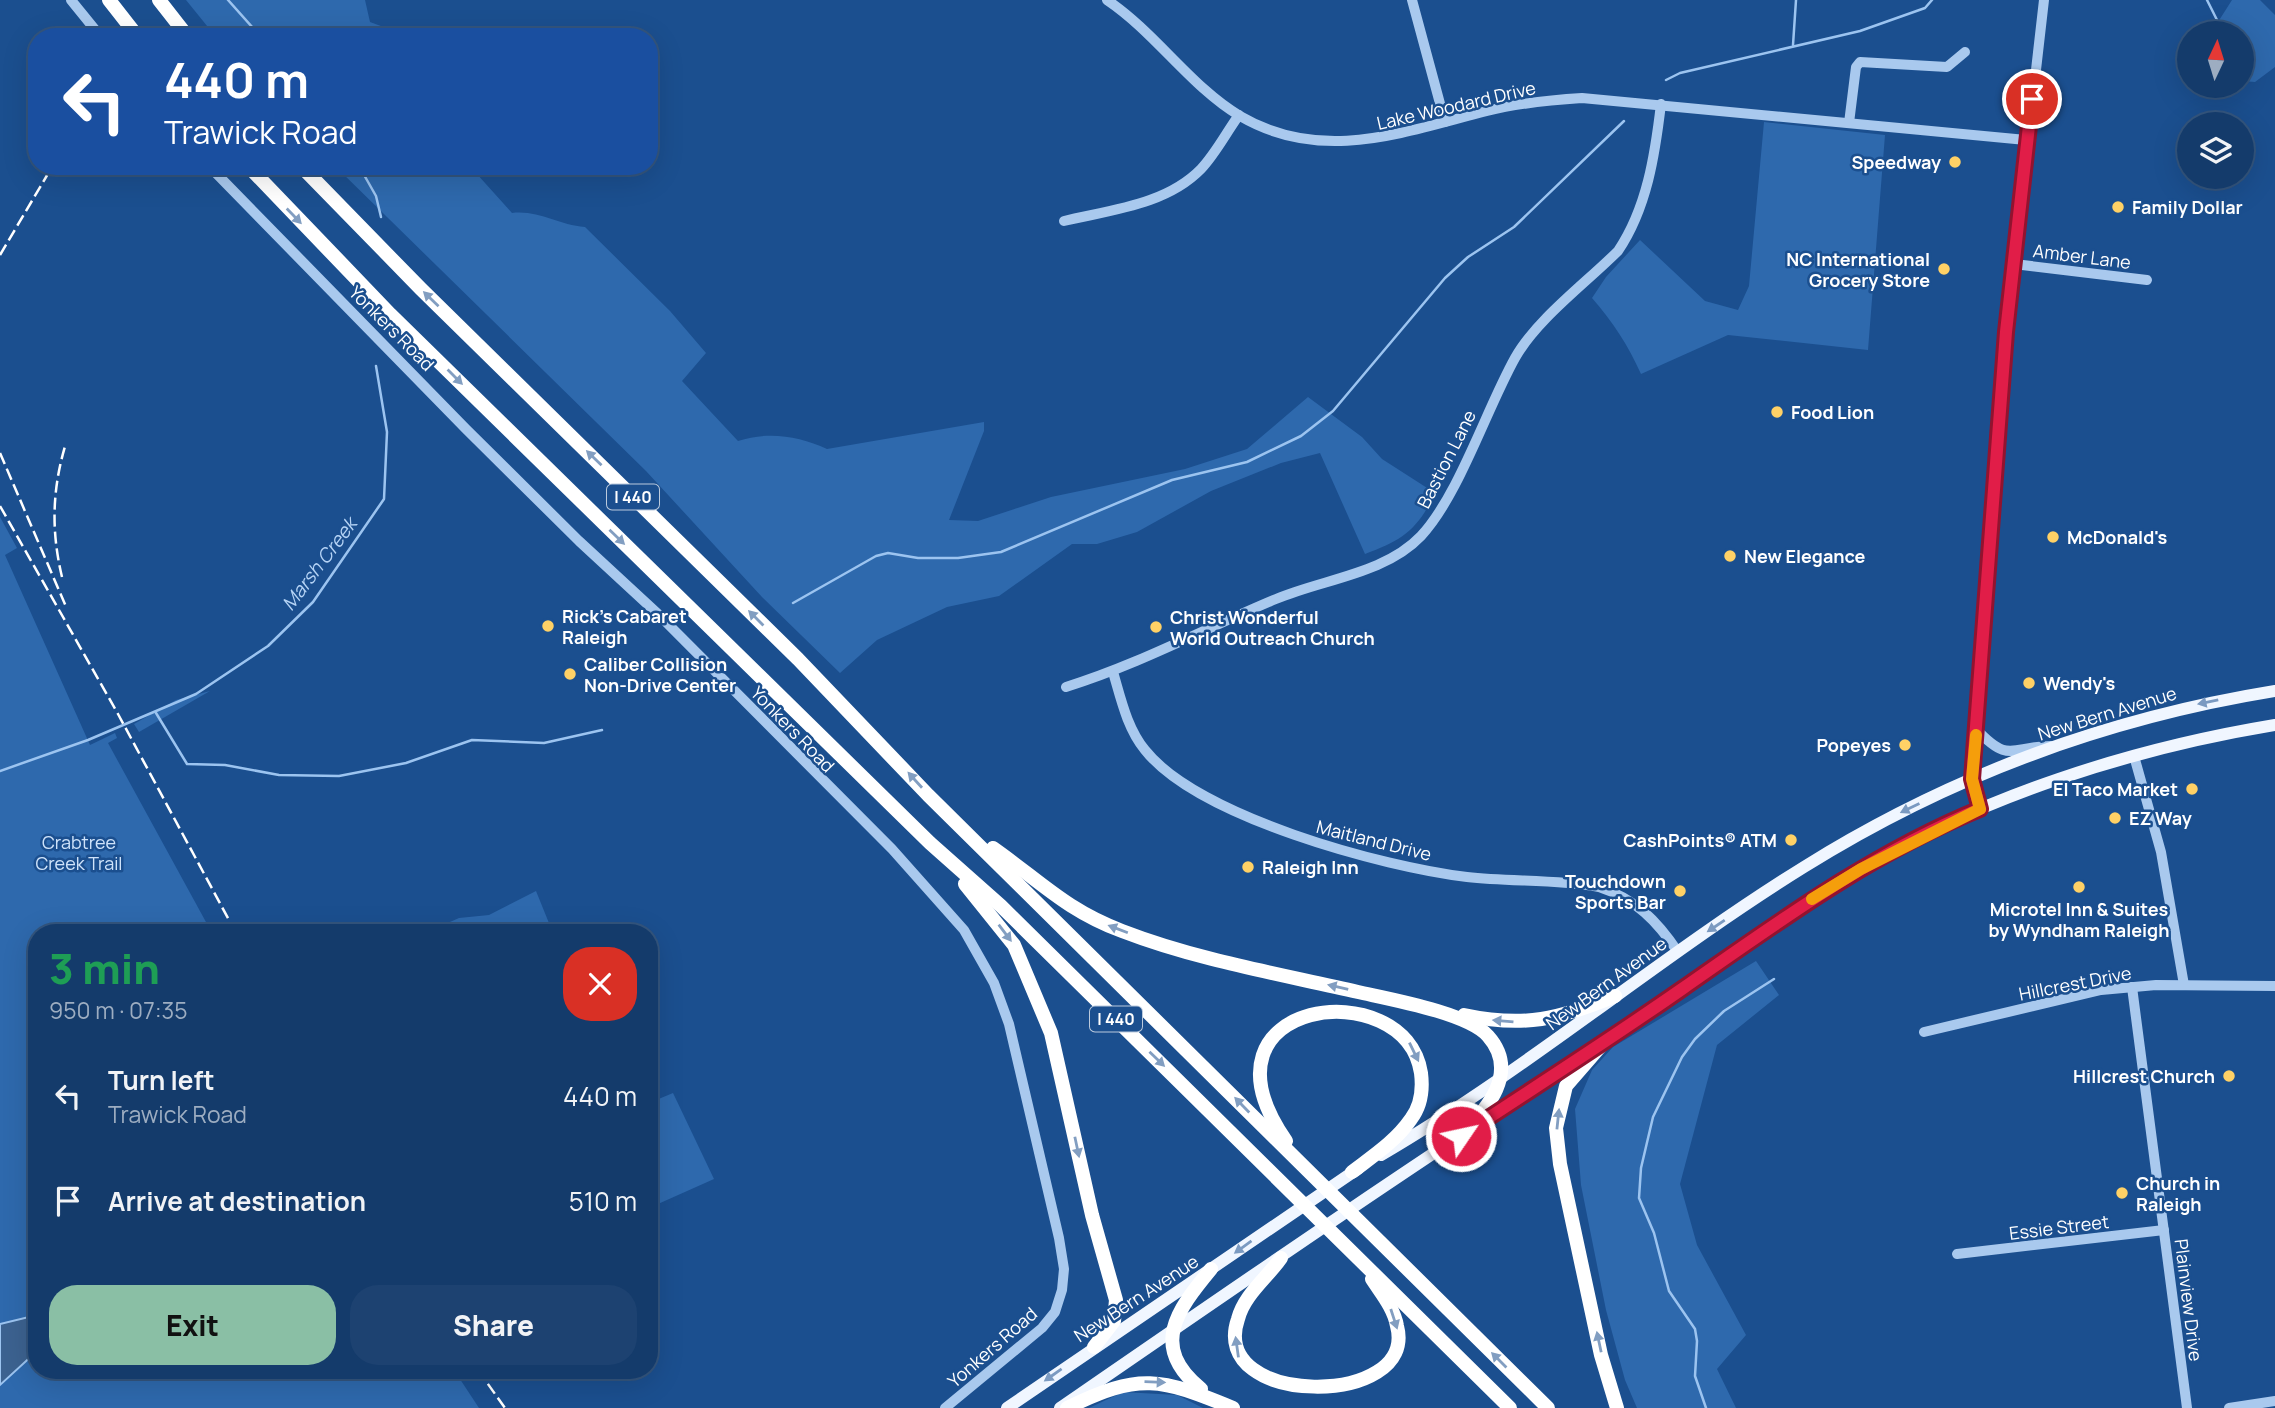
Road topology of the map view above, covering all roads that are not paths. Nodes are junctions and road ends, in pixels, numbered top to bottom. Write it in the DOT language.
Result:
graph roads {
  1 [pos="71,0"];
  2 [pos="109,0"];
  3 [pos="159,0"];
  4 [pos="1412,0"];
  5 [pos="2044,0"];
  6 [pos="1111,1"];
  7 [pos="94,28"];
  8 [pos="131,28"];
  9 [pos="181,28"];
  10 [pos="1965,52"];
  11 [pos="1661,104"];
  12 [pos="1239,115"];
  13 [pos="1445,122"];
  14 [pos="1849,123"];
  15 [pos="2026,141"];
  16 [pos="218,175"];
  17 [pos="257,175"];
  18 [pos="310,175"];
  19 [pos="1064,221"];
  20 [pos="2014,264"];
  21 [pos="2147,280"];
  22 [pos="1113,672"];
  23 [pos="1066,687"];
  24 [pos="2275,691"];
  25 [pos="2275,725"];
  26 [pos="1976,729"];
  27 [pos="2055,746"];
  28 [pos="2134,756"];
  29 [pos="1972,779"];
  30 [pos="1980,809"];
  31 [pos="963,829"];
  32 [pos="929,843"];
  33 [pos="1678,952"];
  34 [pos="2184,985"];
  35 [pos="2275,986"];
  36 [pos="2132,987"];
  37 [pos="1615,996"];
  38 [pos="1405,1003"];
  39 [pos="1924,1032"];
  40 [pos="1606,1040"];
  41 [pos="1501,1077"];
  42 [pos="1461,1136"];
  43 [pos="1307,1171"];
  44 [pos="1352,1172"];
  45 [pos="2164,1230"];
  46 [pos="1957,1255"];
  47 [pos="1281,1258"];
  48 [pos="1360,1260"];
  49 [pos="1212,1269"];
  50 [pos="1172,1332"];
  51 [pos="1094,1347"];
  52 [pos="1259,1389"];
  53 [pos="1377,1390"];
  54 [pos="1215,1400"];
  55 [pos="2275,1401"];
  56 [pos="945,1408"];
  57 [pos="1007,1408"];
  58 [pos="1060,1408"];
  59 [pos="1067,1408"];
  60 [pos="1233,1408"];
  61 [pos="1510,1408"];
  62 [pos="1548,1408"];
  63 [pos="1617,1408"];
  64 [pos="2187,1408"];
  65 [pos="2229,1408"];
  1 -- 7 [label="street"];
  2 -- 8 [label="highway"];
  3 -- 9 [label="highway"];
  4 -- 13 [label="street"];
  5 -- 15 [label="street"];
  6 -- 12 [label="street, Lake Woodard Drive"];
  10 -- 14 [label="street"];
  11 -- 13 [label="street, Lake Woodard Drive"];
  11 -- 14 [label="street, Lake Woodard Drive"];
  11 -- 22 [label="street, Bastion Lane"];
  12 -- 13 [label="street, Lake Woodard Drive"];
  12 -- 19 [label="street"];
  14 -- 15 [label="street, Lake Woodard Drive"];
  15 -- 20 [label="street"];
  16 -- 56 [label="street, Yonkers Road"];
  17 -- 32 [label="highway, I 440, one-way"];
  31 -- 18 [label="highway, I 440, one-way"];
  20 -- 21 [label="street, Amber Lane"];
  20 -- 26 [label="street"];
  22 -- 23 [label="street, Bastion Lane"];
  22 -- 33 [label="street, Maitland Drive"];
  24 -- 27 [label="main road, New Bern Avenue, one-way"];
  25 -- 28 [label="main road"];
  26 -- 27 [label="street"];
  26 -- 29 [label="street"];
  27 -- 29 [label="main road, New Bern Avenue"];
  28 -- 30 [label="main road"];
  28 -- 34 [label="street"];
  29 -- 30 [label="main road"];
  29 -- 33 [label="main road, New Bern Avenue, one-way"];
  30 -- 40 [label="main road"];
  38 -- 31 [label="highway, one-way"];
  43 -- 31 [label="highway, I 440, one-way"];
  32 -- 48 [label="highway, I 440, one-way"];
  32 -- 51 [label="highway, one-way"];
  33 -- 37 [label="main road, New Bern Avenue"];
  34 -- 35 [label="street, Hillcrest Drive"];
  34 -- 36 [label="street, Hillcrest Drive"];
  36 -- 39 [label="street, Hillcrest Drive"];
  36 -- 45 [label="street, Plainview Drive"];
  37 -- 38 [label="highway, one-way"];
  37 -- 41 [label="main road, New Bern Avenue"];
  38 -- 41 [label="highway"];
  40 -- 42 [label="main road"];
  63 -- 40 [label="highway, one-way"];
  41 -- 42 [label="highway"];
  41 -- 44 [label="main road, New Bern Avenue"];
  42 -- 47 [label="main road"];
  43 -- 44 [label="highway, one-way"];
  62 -- 43 [label="highway, I 440, one-way"];
  44 -- 49 [label="main road, New Bern Avenue, one-way"];
  45 -- 46 [label="street, Essie Street"];
  45 -- 64 [label="street, Plainview Drive"];
  47 -- 50 [label="main road"];
  52 -- 47 [label="highway, one-way"];
  48 -- 53 [label="highway, one-way"];
  48 -- 61 [label="highway, I 440"];
  49 -- 50 [label="highway"];
  49 -- 51 [label="main road, New Bern Avenue"];
  50 -- 54 [label="highway"];
  50 -- 58 [label="main road"];
  51 -- 57 [label="main road, New Bern Avenue, one-way"];
  59 -- 54 [label="highway, one-way"];
  54 -- 60 [label="highway"];
  55 -- 65 [label="street"];
}
